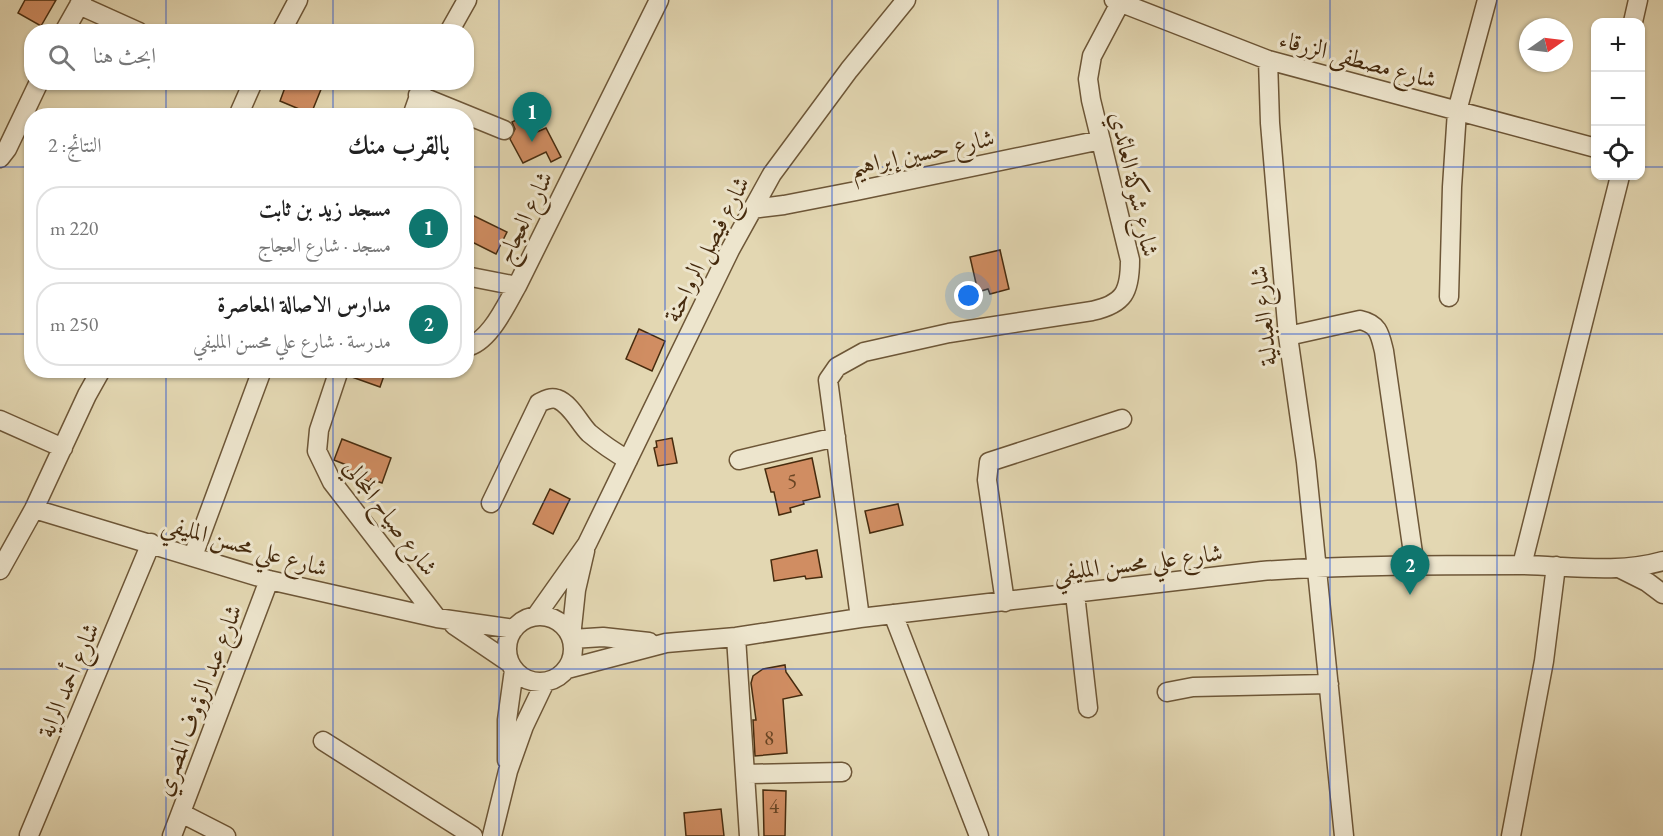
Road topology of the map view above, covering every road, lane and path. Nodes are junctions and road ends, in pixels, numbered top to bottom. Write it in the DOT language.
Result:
graph roads {
  1 [pos="298,0"];
  2 [pos="467,0"];
  3 [pos="659,0"];
  4 [pos="906,0"];
  5 [pos="1487,0"];
  6 [pos="1638,0"];
  7 [pos="1117,1"];
  8 [pos="81,3"];
  9 [pos="1634,18"];
  10 [pos="69,24"];
  11 [pos="123,24"];
  12 [pos="285,24"];
  13 [pos="454,24"];
  14 [pos="1268,60"];
  15 [pos="35,90"];
  16 [pos="246,90"];
  17 [pos="421,90"];
  18 [pos="423,90"];
  19 [pos="27,108"];
  20 [pos="240,108"];
  21 [pos="415,108"];
  22 [pos="459,108"];
  23 [pos="1457,111"];
  24 [pos="24,113"];
  25 [pos="474,115"];
  26 [pos="504,130"];
  27 [pos="1101,140"];
  28 [pos="1591,147"];
  29 [pos="0,158"];
  30 [pos="1619,180"];
  31 [pos="752,209"];
  32 [pos="474,278"];
  33 [pos="517,286"];
  34 [pos="1449,297"];
  35 [pos="1288,336"];
  36 [pos="474,343"];
  37 [pos="97,378"];
  38 [pos="259,378"];
  39 [pos="336,378"];
  40 [pos="1122,419"];
  41 [pos="0,420"];
  42 [pos="836,436"];
  43 [pos="63,448"];
  44 [pos="628,460"];
  45 [pos="739,460"];
  46 [pos="491,503"];
  47 [pos="34,508"];
  48 [pos="151,543"];
  49 [pos="587,544"];
  50 [pos="193,556"];
  51 [pos="1663,561"];
  52 [pos="1522,566"];
  53 [pos="1556,566"];
  54 [pos="1316,567"];
  55 [pos="1414,567"];
  56 [pos="1619,568"];
  57 [pos="0,570"];
  58 [pos="268,580"];
  59 [pos="1076,594"];
  60 [pos="1663,594"];
  61 [pos="1005,602"];
  62 [pos="893,614"];
  63 [pos="536,616"];
  64 [pos="860,618"];
  65 [pos="441,619"];
  66 [pos="514,629"];
  67 [pos="571,638"];
  68 [pos="736,638"];
  69 [pos="666,643"];
  70 [pos="512,666"];
  71 [pos="567,669"];
  72 [pos="545,682"];
  73 [pos="1329,684"];
  74 [pos="1167,692"];
  75 [pos="1088,708"];
  76 [pos="323,741"];
  77 [pos="508,771"];
  78 [pos="842,772"];
  79 [pos="746,774"];
  80 [pos="182,813"];
  81 [pos="29,835"];
  82 [pos="172,836"];
  83 [pos="226,836"];
  84 [pos="473,836"];
  85 [pos="492,836"];
  86 [pos="749,836"];
  87 [pos="979,836"];
  88 [pos="1344,836"];
  89 [pos="1511,836"];
  1 -- 12 [label="street"];
  2 -- 13 [label="street"];
  3 -- 33 [label="street, شارع العجاج"];
  4 -- 31 [label="street, شارع فيصل الرواحنة"];
  5 -- 23 [label="street"];
  6 -- 9 [label="street"];
  7 -- 14 [label="street, شارع مصطفى الزرقاء"];
  7 -- 27 [label="street, شارع شوكة العائدي"];
  8 -- 10 [label="street"];
  8 -- 11 [label="street"];
  14 -- 23 [label="street, شارع مصطفى الزرقاء"];
  14 -- 35 [label="street, شارع العبدلية"];
  15 -- 19 [label="street"];
  16 -- 20 [label="street"];
  17 -- 21 [label="street"];
  18 -- 22 [label="street"];
  23 -- 28 [label="street, شارع مصطفى الزرقاء"];
  23 -- 34 [label="street"];
  24 -- 29 [label="street"];
  25 -- 26 [label="street"];
  27 -- 31 [label="street, شارع حسين إبراهيم"];
  27 -- 42 [label="street, شارع شوكة العائدي"];
  30 -- 52 [label="street"];
  31 -- 44 [label="street, شارع فيصل الرواحنة"];
  32 -- 33 [label="street"];
  33 -- 36 [label="street, شارع العجاج"];
  35 -- 54 [label="street, شارع العبدلية"];
  35 -- 55 [label="street"];
  37 -- 43 [label="street"];
  38 -- 50 [label="street"];
  39 -- 65 [label="street, شارع صياح المجالي"];
  40 -- 61 [label="street"];
  41 -- 43 [label="street"];
  42 -- 45 [label="street"];
  42 -- 64 [label="street, شارع شوكة العائدي"];
  43 -- 47 [label="street"];
  44 -- 46 [label="street"];
  44 -- 49 [label="street, شارع فيصل الرواحنة"];
  47 -- 48 [label="street, شارع علي محسن المليفي"];
  47 -- 57 [label="street"];
  48 -- 50 [label="street, شارع علي محسن المليفي"];
  48 -- 81 [label="street, شارع أحمد الراية"];
  49 -- 63 [label="street, شارع فيصل الرواحنة"];
  49 -- 67 [label="street, شارع فيصل الرواحنة"];
  50 -- 58 [label="street, شارع علي محسن المليفي"];
  51 -- 56 [label="street, شارع علي محسن المليفي"];
  52 -- 53 [label="street, شارع علي محسن المليفي"];
  52 -- 55 [label="street, شارع علي محسن المليفي"];
  53 -- 56 [label="street, شارع علي محسن المليفي"];
  53 -- 89 [label="street"];
  54 -- 55 [label="street, شارع علي محسن المليفي"];
  54 -- 59 [label="street, شارع علي محسن المليفي"];
  54 -- 73 [label="street, شارع العبدلية"];
  56 -- 60 [label="street, شارع علي محسن المليفي"];
  58 -- 65 [label="street, شارع علي محسن المليفي"];
  58 -- 80 [label="street, شارع عبد الرؤوف المصري"];
  59 -- 61 [label="street, شارع علي محسن المليفي"];
  59 -- 75 [label="street"];
  61 -- 62 [label="street, شارع علي محسن المليفي"];
  62 -- 64 [label="street, شارع علي محسن المليفي"];
  62 -- 87 [label="street"];
  63 -- 66 [label="street"];
  63 -- 67 [label="street"];
  64 -- 68 [label="street, شارع علي محسن المليفي"];
  65 -- 66 [label="street, شارع علي محسن المليفي"];
  65 -- 70 [label="street, شارع علي محسن المليفي"];
  66 -- 70 [label="street"];
  67 -- 69 [label="street, شارع علي محسن المليفي"];
  67 -- 71 [label="street"];
  68 -- 69 [label="street, شارع علي محسن المليفي"];
  68 -- 79 [label="street"];
  69 -- 71 [label="street, شارع علي محسن المليفي"];
  70 -- 72 [label="street"];
  70 -- 77 [label="street"];
  71 -- 72 [label="street"];
  72 -- 77 [label="street"];
  73 -- 74 [label="street"];
  73 -- 88 [label="street, شارع العبدلية"];
  76 -- 84 [label="street"];
  77 -- 85 [label="street"];
  78 -- 79 [label="street"];
  79 -- 86 [label="street"];
  80 -- 82 [label="street, شارع عبد الرؤوف المصري"];
  80 -- 83 [label="street"];
}
